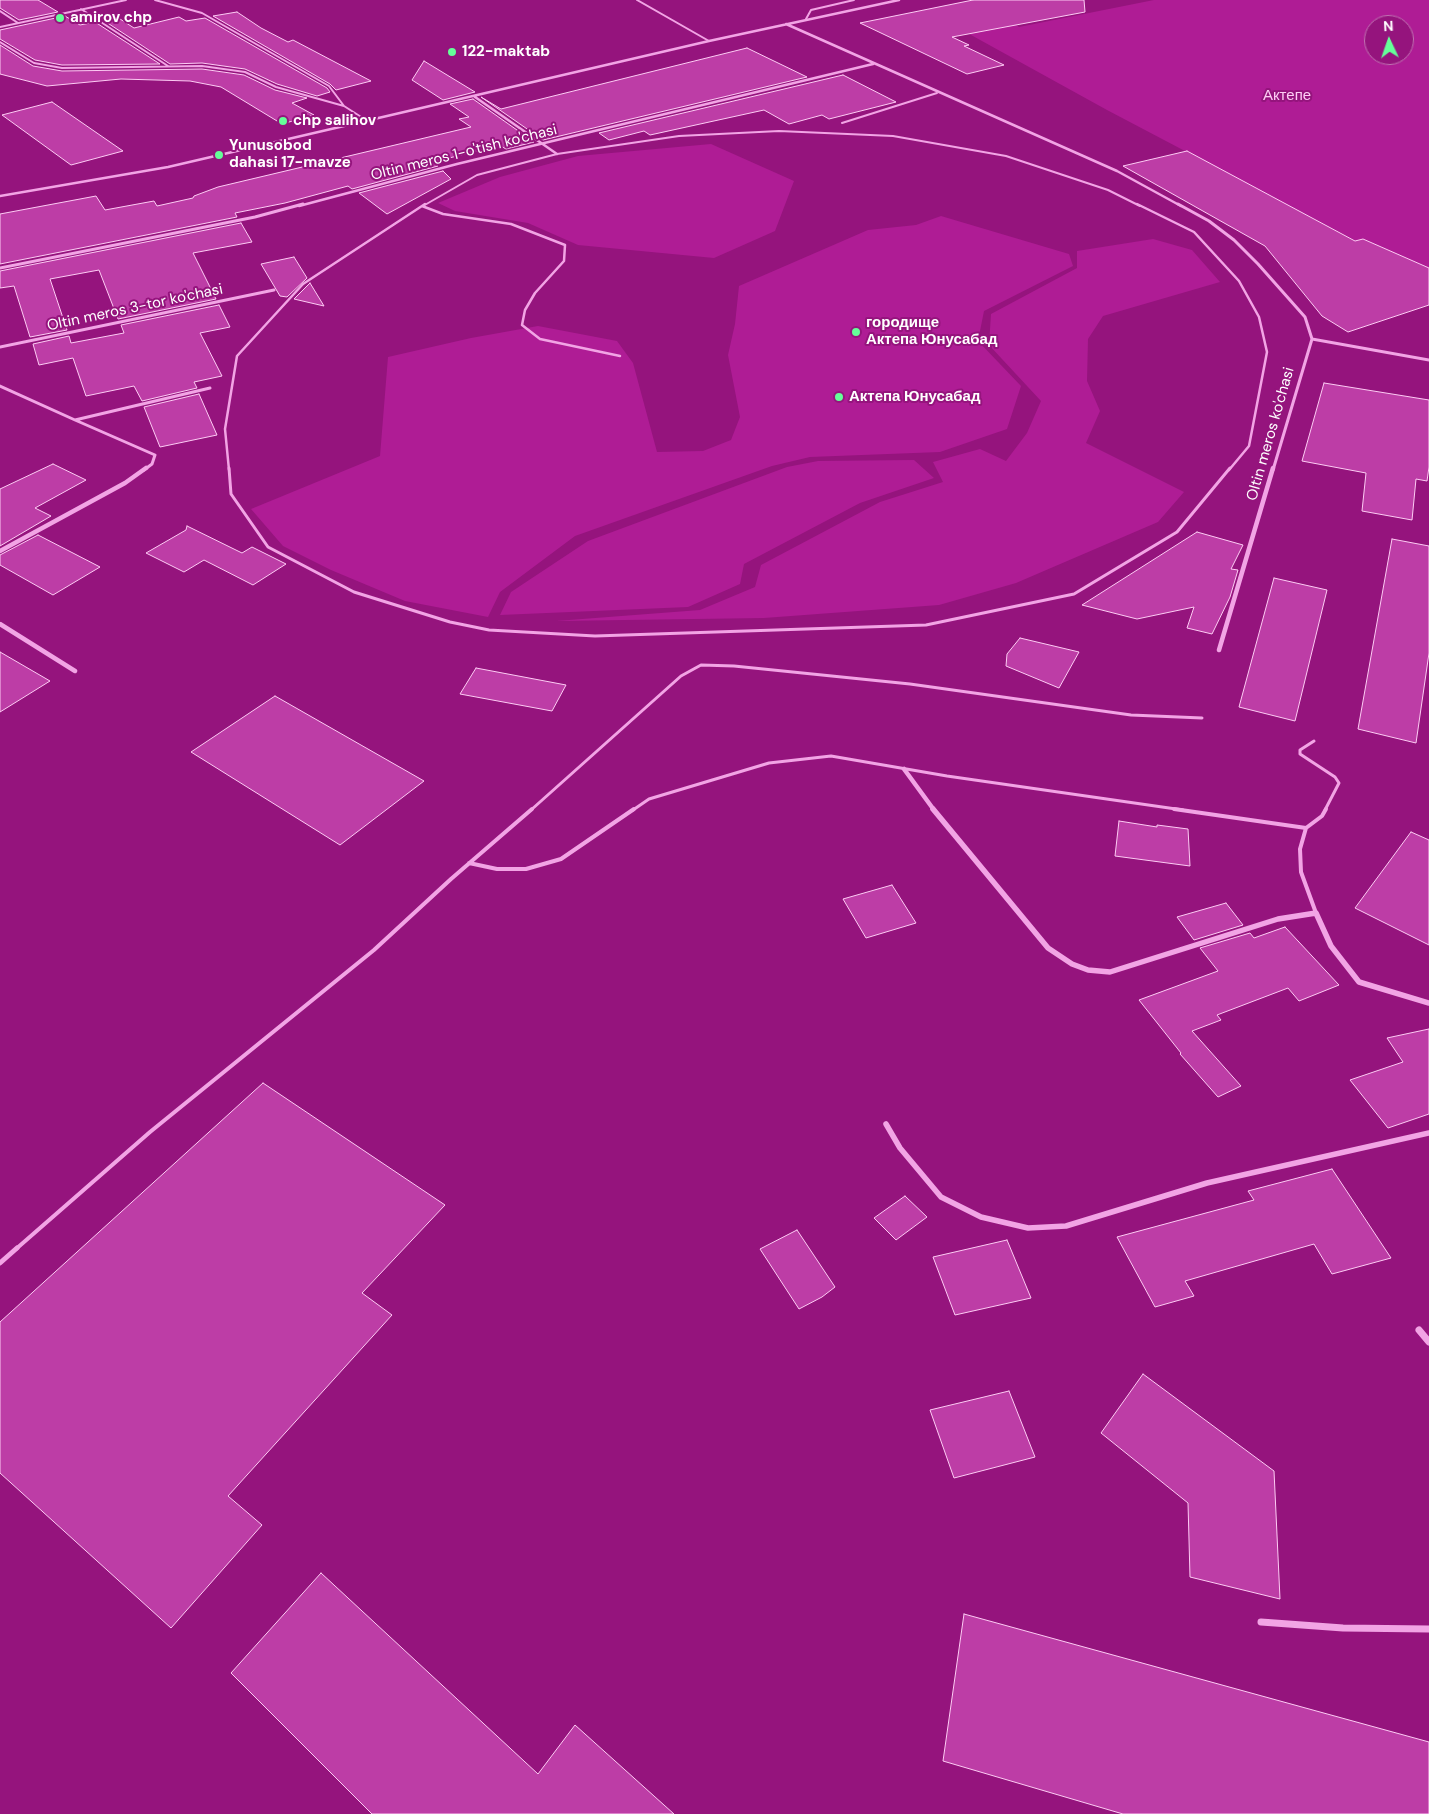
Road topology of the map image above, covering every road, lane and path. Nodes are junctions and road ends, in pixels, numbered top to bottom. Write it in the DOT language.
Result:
graph roads {
  1 [pos="126,0"];
  2 [pos="155,0"];
  3 [pos="637,0"];
  4 [pos="854,0"];
  5 [pos="886,0"];
  6 [pos="899,0"];
  7 [pos="893,1"];
  8 [pos="81,10"];
  9 [pos="0,11"];
  10 [pos="806,19"];
  11 [pos="18,23"];
  12 [pos="785,23"];
  13 [pos="0,27"];
  14 [pos="708,41"];
  15 [pos="0,42"];
  16 [pos="873,64"];
  17 [pos="168,66"];
  18 [pos="937,93"];
  19 [pos="475,97"];
  20 [pos="344,106"];
  21 [pos="369,122"];
  22 [pos="842,123"];
  23 [pos="546,144"];
  24 [pos="557,154"];
  25 [pos="0,196"];
  26 [pos="422,206"];
  27 [pos="0,268"];
  28 [pos="274,290"];
  29 [pos="1312,339"];
  30 [pos="0,347"];
  31 [pos="620,356"];
  32 [pos="1429,360"];
  33 [pos="0,386"];
  34 [pos="210,388"];
  35 [pos="74,420"];
  36 [pos="0,551"];
  37 [pos="0,624"];
  38 [pos="1219,650"];
  39 [pos="75,671"];
  40 [pos="1202,718"];
  41 [pos="1314,742"];
  42 [pos="904,769"];
  43 [pos="1306,828"];
  44 [pos="469,864"];
  45 [pos="1316,914"];
  46 [pos="1429,1003"];
  47 [pos="886,1124"];
  48 [pos="1429,1134"];
  49 [pos="0,1263"];
  50 [pos="1419,1330"];
  51 [pos="1429,1342"];
  52 [pos="1261,1622"];
  53 [pos="1429,1629"];
  1 -- 8 [label="lane"];
  2 -- 20 [label="lane"];
  3 -- 14 [label="lane"];
  4 -- 10 [label="lane"];
  5 -- 7 [label="lane"];
  6 -- 7 [label="street"];
  7 -- 10 [label="street"];
  8 -- 11 [label="lane"];
  8 -- 17 [label="lane"];
  9 -- 11 [label="lane"];
  10 -- 12 [label="street"];
  11 -- 13 [label="lane"];
  12 -- 14 [label="street"];
  12 -- 16 [label="street"];
  14 -- 19 [label="street"];
  15 -- 17 [label="lane"];
  16 -- 18 [label="street"];
  16 -- 23 [label="street, Oltin meros 1-o'tish ko'chasi"];
  17 -- 20 [label="lane"];
  18 -- 22 [label="lane"];
  18 -- 29 [label="street"];
  19 -- 21 [label="street"];
  19 -- 23 [label="street"];
  20 -- 21 [label="lane"];
  21 -- 25 [label="street"];
  23 -- 24 [label="street"];
  23 -- 27 [label="street, Oltin meros 1-o'tish ko'chasi"];
  24 -- 26 [label="lane"];
  24 -- 26 [label="lane"];
  26 -- 31 [label="lane"];
  28 -- 30 [label="street, Oltin meros 3-tor ko'chasi"];
  29 -- 32 [label="street"];
  29 -- 38 [label="street, Oltin meros ko'chasi"];
  33 -- 35 [label="street"];
  34 -- 35 [label="street"];
  35 -- 36 [label="street"];
  37 -- 39 [label="street"];
  40 -- 44 [label="lane"];
  41 -- 43 [label="lane"];
  42 -- 43 [label="lane"];
  42 -- 44 [label="lane"];
  42 -- 45 [label="street"];
  43 -- 45 [label="lane"];
  44 -- 49 [label="lane"];
  45 -- 46 [label="street"];
  47 -- 48 [label="street"];
  50 -- 51 [label="street"];
  52 -- 53 [label="street"];
}
